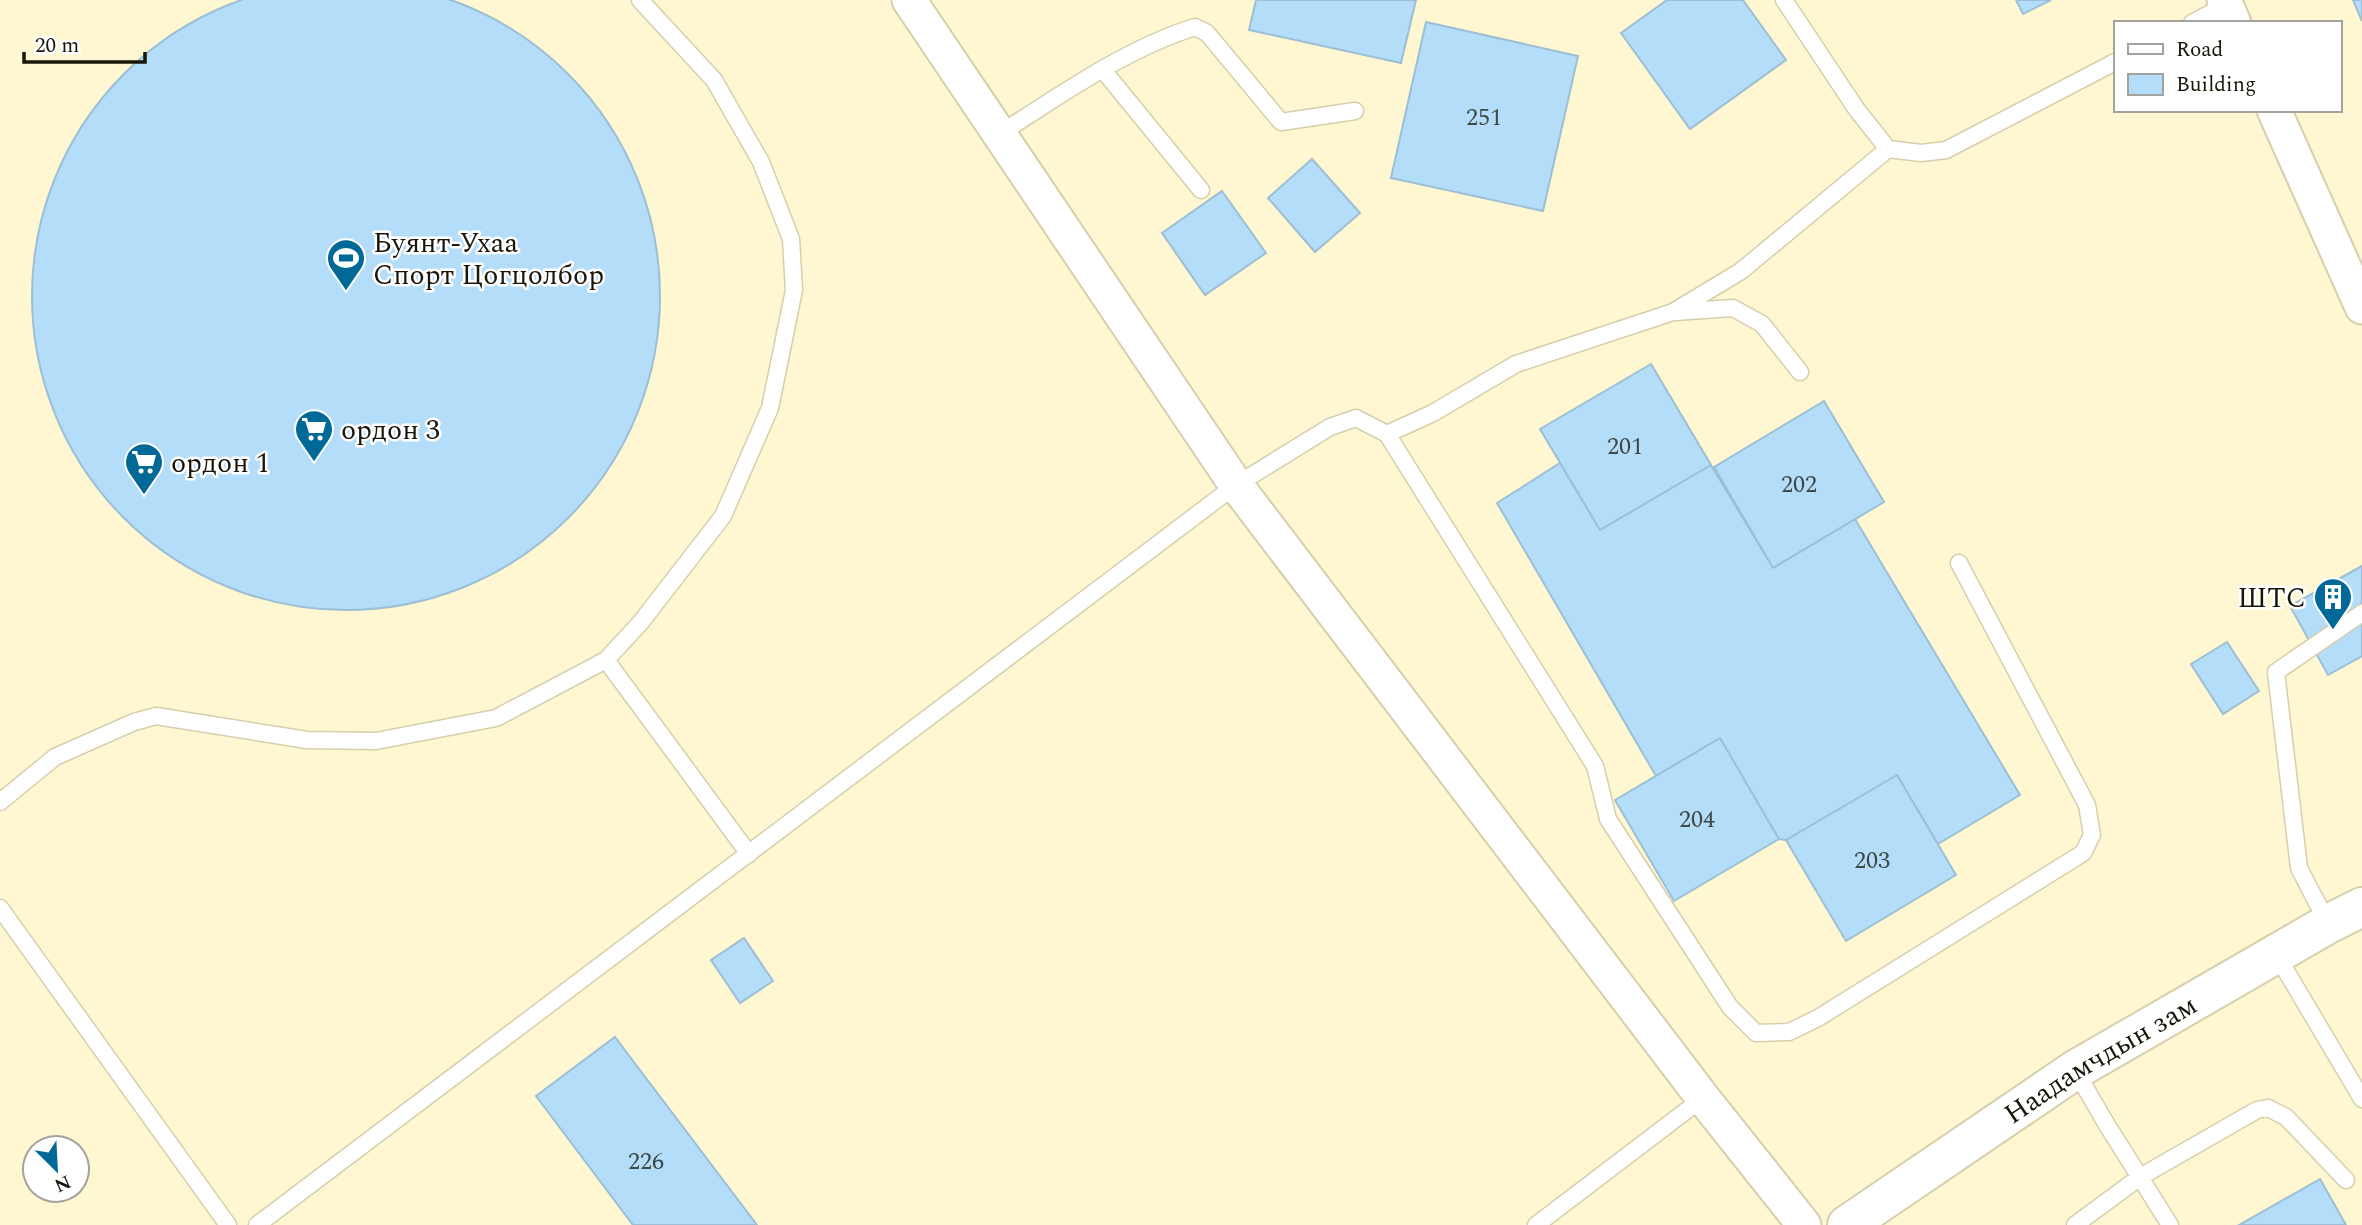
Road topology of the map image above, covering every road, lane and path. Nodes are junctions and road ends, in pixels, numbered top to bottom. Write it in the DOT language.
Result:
graph roads {
  1 [pos="640,0"];
  2 [pos="909,0"];
  3 [pos="1784,0"];
  4 [pos="2228,9"];
  5 [pos="2197,21"];
  6 [pos="2114,63"];
  7 [pos="1103,70"];
  8 [pos="1355,111"];
  9 [pos="2274,112"];
  10 [pos="999,134"];
  11 [pos="1888,149"];
  12 [pos="1201,190"];
  13 [pos="2362,307"];
  14 [pos="1673,312"];
  15 [pos="1800,372"];
  16 [pos="1387,434"];
  17 [pos="1236,485"];
  18 [pos="1959,563"];
  19 [pos="2362,614"];
  20 [pos="606,660"];
  21 [pos="0,802"];
  22 [pos="749,854"];
  23 [pos="2362,907"];
  24 [pos="0,908"];
  25 [pos="2328,924"];
  26 [pos="2276,954"];
  27 [pos="2075,1070"];
  28 [pos="2361,1096"];
  29 [pos="1703,1098"];
  30 [pos="2140,1177"];
  31 [pos="2346,1180"];
  32 [pos="228,1225"];
  33 [pos="257,1225"];
  34 [pos="1536,1225"];
  35 [pos="1804,1225"];
  36 [pos="1847,1225"];
  37 [pos="2075,1225"];
  38 [pos="2170,1225"];
  1 -- 20 [label="lane"];
  2 -- 10 [label="street"];
  3 -- 11 [label="lane"];
  4 -- 5 [label="lane"];
  6 -- 11 [label="lane"];
  7 -- 8 [label="lane"];
  7 -- 10 [label="lane"];
  7 -- 12 [label="lane"];
  9 -- 13 [label="street"];
  10 -- 17 [label="street"];
  11 -- 14 [label="lane"];
  14 -- 15 [label="lane"];
  14 -- 16 [label="lane"];
  16 -- 17 [label="lane"];
  16 -- 18 [label="lane"];
  17 -- 22 [label="lane"];
  17 -- 29 [label="street"];
  19 -- 25 [label="lane"];
  20 -- 21 [label="lane"];
  20 -- 22 [label="lane"];
  22 -- 33 [label="lane"];
  23 -- 25 [label="main road, Наадамчдын зам"];
  24 -- 32 [label="lane"];
  25 -- 26 [label="main road, Наадамчдын зам"];
  26 -- 27 [label="main road, Наадамчдын зам"];
  26 -- 28 [label="lane"];
  27 -- 30 [label="lane"];
  27 -- 36 [label="main road, Наадамчдын зам"];
  29 -- 34 [label="lane"];
  29 -- 35 [label="street"];
  30 -- 31 [label="lane"];
  30 -- 37 [label="lane"];
  30 -- 38 [label="lane"];
}
